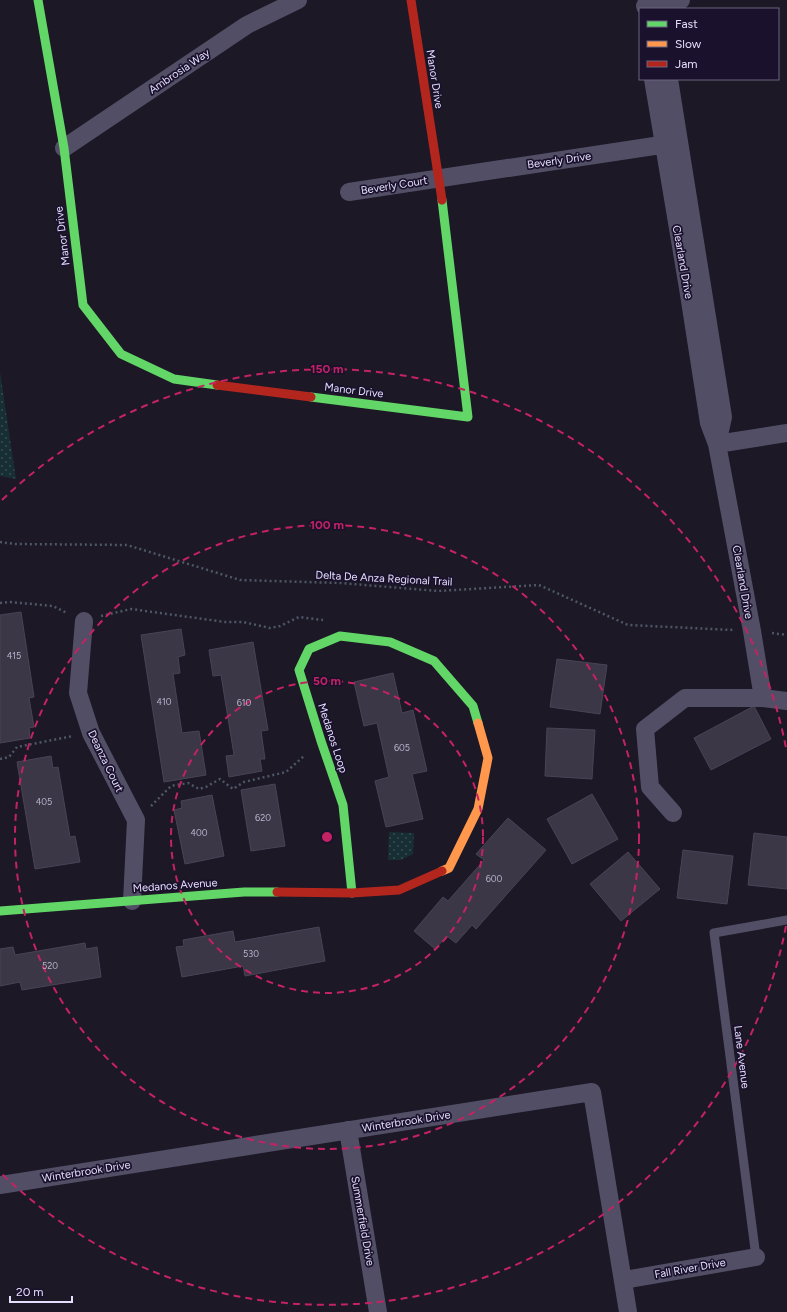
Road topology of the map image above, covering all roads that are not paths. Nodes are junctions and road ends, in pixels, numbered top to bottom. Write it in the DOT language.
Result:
graph roads {
  1 [pos="38,0"];
  2 [pos="298,0"];
  3 [pos="411,0"];
  4 [pos="668,3"];
  5 [pos="645,5"];
  6 [pos="653,80"];
  7 [pos="670,80"];
  8 [pos="671,143"];
  9 [pos="64,148"];
  10 [pos="439,178"];
  11 [pos="348,192"];
  12 [pos="787,433"];
  13 [pos="717,444"];
  14 [pos="84,621"];
  15 [pos="763,698"];
  16 [pos="787,701"];
  17 [pos="673,813"];
  18 [pos="352,893"];
  19 [pos="132,901"];
  20 [pos="0,911"];
  21 [pos="787,920"];
  22 [pos="348,1130"];
  23 [pos="0,1185"];
  24 [pos="756,1257"];
  25 [pos="624,1280"];
  26 [pos="378,1312"];
  27 [pos="628,1312"];
  1 -- 9 [label="street, Manor Drive"];
  2 -- 9 [label="street, Ambrosia Way"];
  3 -- 10 [label="street, Manor Drive"];
  4 -- 5 [label="street"];
  6 -- 8 [label="street, Clearland Drive"];
  7 -- 8 [label="street, Clearland Drive"];
  8 -- 10 [label="street, Beverly Drive"];
  8 -- 13 [label="street, Clearland Drive"];
  9 -- 10 [label="street, Manor Drive"];
  10 -- 11 [label="street, Beverly Court"];
  12 -- 13 [label="street"];
  13 -- 15 [label="street, Clearland Drive"];
  14 -- 19 [label="street, Deanza Court"];
  15 -- 16 [label="street"];
  15 -- 17 [label="street"];
  18 -- 18 [label="street, Medanos Loop"];
  18 -- 19 [label="street, Medanos Avenue"];
  19 -- 20 [label="street, Medanos Avenue"];
  21 -- 24 [label="lane, Lane Avenue"];
  22 -- 23 [label="street, Winterbrook Drive"];
  22 -- 25 [label="street, Winterbrook Drive"];
  22 -- 26 [label="street, Summerfield Drive"];
  24 -- 25 [label="street, Fall River Drive"];
  25 -- 27 [label="street, Winterbrook Drive"];
}
